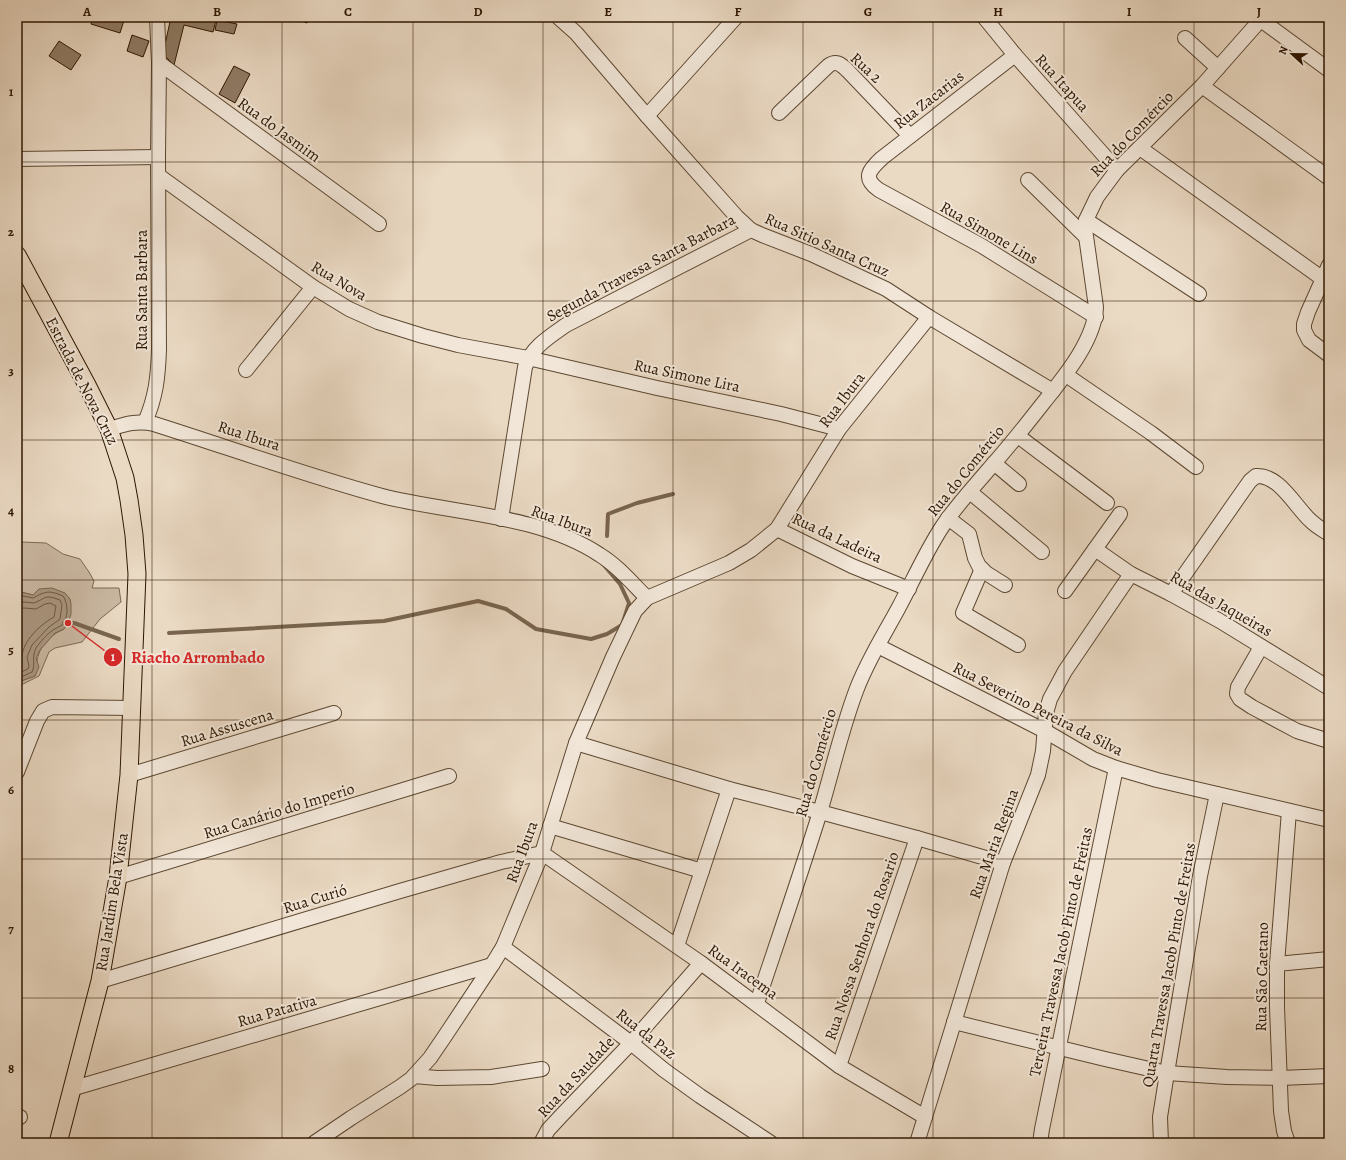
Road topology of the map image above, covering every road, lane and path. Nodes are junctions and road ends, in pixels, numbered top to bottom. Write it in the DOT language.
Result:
graph roads {
  1 [pos="157,17"];
  2 [pos="558,17"];
  3 [pos="736,17"];
  4 [pos="984,17"];
  5 [pos="1260,18"];
  6 [pos="1185,38"];
  7 [pos="1015,55"];
  8 [pos="160,63"];
  9 [pos="1218,68"];
  10 [pos="1329,70"];
  11 [pos="1202,86"];
  12 [pos="779,113"];
  13 [pos="647,116"];
  14 [pos="910,136"];
  15 [pos="1140,148"];
  16 [pos="158,157"];
  17 [pos="17,159"];
  18 [pos="1117,170"];
  19 [pos="869,175"];
  20 [pos="159,176"];
  21 [pos="1329,178"];
  22 [pos="1028,180"];
  23 [pos="1086,220"];
  24 [pos="379,224"];
  25 [pos="751,230"];
  26 [pos="1085,236"];
  27 [pos="17,255"];
  28 [pos="1329,265"];
  29 [pos="1323,279"];
  30 [pos="314,287"];
  31 [pos="1199,294"];
  32 [pos="929,317"];
  33 [pos="1096,317"];
  34 [pos="1329,355"];
  35 [pos="528,358"];
  36 [pos="246,370"];
  37 [pos="1066,375"];
  38 [pos="1053,391"];
  39 [pos="145,422"];
  40 [pos="109,429"];
  41 [pos="839,429"];
  42 [pos="1018,436"];
  43 [pos="994,463"];
  44 [pos="1196,467"];
  45 [pos="1018,484"];
  46 [pos="970,492"];
  47 [pos="1107,503"];
  48 [pos="1120,514"];
  49 [pos="501,518"];
  50 [pos="948,518"];
  51 [pos="777,529"];
  52 [pos="1329,534"];
  53 [pos="1096,549"];
  54 [pos="1042,552"];
  55 [pos="982,569"];
  56 [pos="1131,574"];
  57 [pos="1005,585"];
  58 [pos="909,589"];
  59 [pos="1066,591"];
  60 [pos="1171,594"];
  61 [pos="647,598"];
  62 [pos="1018,645"];
  63 [pos="878,646"];
  64 [pos="1261,647"];
  65 [pos="134,656"];
  66 [pos="1329,688"];
  67 [pos="132,708"];
  68 [pos="334,713"];
  69 [pos="1045,731"];
  70 [pos="1329,741"];
  71 [pos="576,743"];
  72 [pos="1116,768"];
  73 [pos="17,772"];
  74 [pos="129,775"];
  75 [pos="449,776"];
  76 [pos="729,789"];
  77 [pos="1217,794"];
  78 [pos="1289,811"];
  79 [pos="820,812"];
  80 [pos="1329,820"];
  81 [pos="550,826"];
  82 [pos="917,838"];
  83 [pos="542,853"];
  84 [pos="1002,863"];
  85 [pos="702,872"];
  86 [pos="118,877"];
  87 [pos="677,946"];
  88 [pos="503,947"];
  89 [pos="1329,959"];
  90 [pos="700,963"];
  91 [pos="1277,964"];
  92 [pos="492,965"];
  93 [pos="100,981"];
  94 [pos="757,1003"];
  95 [pos="954,1022"];
  96 [pos="631,1043"];
  97 [pos="1059,1048"];
  98 [pos="839,1066"];
  99 [pos="542,1069"];
  100 [pos="1167,1073"];
  101 [pos="414,1076"];
  102 [pos="1329,1076"];
  103 [pos="1280,1078"];
  104 [pos="72,1090"];
  105 [pos="925,1117"];
  106 [pos="58,1143"];
  107 [pos="314,1143"];
  108 [pos="540,1143"];
  109 [pos="771,1143"];
  110 [pos="917,1143"];
  111 [pos="1040,1143"];
  112 [pos="1162,1143"];
  113 [pos="1288,1143"];
  1 -- 8 [label="street, Rua Santa Barbara"];
  2 -- 13 [label="street, Rua Sitio Santa Cruz"];
  3 -- 13 [label="street"];
  4 -- 7 [label="street, Rua Itapua"];
  5 -- 9 [label="street, Rua do Comércio"];
  5 -- 10 [label="street"];
  6 -- 9 [label="street"];
  7 -- 14 [label="street, Rua Zacarias"];
  7 -- 18 [label="street, Rua Itapua"];
  8 -- 16 [label="street, Rua Santa Barbara"];
  8 -- 24 [label="street, Rua do Jasmim"];
  9 -- 11 [label="street, Rua do Comércio"];
  11 -- 15 [label="street, Rua do Comércio"];
  11 -- 21 [label="street"];
  12 -- 14 [label="street, Rua 2"];
  13 -- 25 [label="street, Rua Sitio Santa Cruz"];
  14 -- 19 [label="street, Rua Zacarias"];
  15 -- 18 [label="street, Rua do Comércio"];
  15 -- 29 [label="street"];
  16 -- 17 [label="street"];
  16 -- 20 [label="street, Rua Santa Barbara"];
  18 -- 23 [label="street, Rua do Comércio"];
  19 -- 33 [label="street, Rua Simone Lins"];
  20 -- 30 [label="street, Rua Nova"];
  20 -- 39 [label="street, Rua Santa Barbara"];
  22 -- 26 [label="street"];
  23 -- 26 [label="street, Rua do Comércio"];
  23 -- 31 [label="street"];
  25 -- 32 [label="street, Rua Sitio Santa Cruz"];
  25 -- 35 [label="street, Segunda Travessa Santa Barbara"];
  26 -- 33 [label="street, Rua do Comércio"];
  27 -- 40 [label="main road, Estrada de Nova Cruz"];
  28 -- 29 [label="street"];
  29 -- 34 [label="street"];
  30 -- 35 [label="street, Rua Nova"];
  30 -- 36 [label="street"];
  32 -- 38 [label="street, Rua Sitio Santa Cruz"];
  32 -- 41 [label="street, Rua Ibura"];
  33 -- 37 [label="street, Rua do Comércio"];
  35 -- 41 [label="street, Rua Simone Lira"];
  35 -- 49 [label="street, Segunda Travessa Santa Barbara"];
  37 -- 38 [label="street, Rua do Comércio"];
  37 -- 44 [label="street"];
  38 -- 42 [label="street, Rua do Comércio"];
  39 -- 40 [label="street, Rua Ibura"];
  39 -- 49 [label="street, Rua Ibura"];
  40 -- 65 [label="main road, Estrada de Nova Cruz"];
  41 -- 51 [label="street, Rua Ibura"];
  42 -- 43 [label="street, Rua do Comércio"];
  42 -- 47 [label="street"];
  43 -- 45 [label="street"];
  43 -- 46 [label="street, Rua do Comércio"];
  46 -- 50 [label="street, Rua do Comércio"];
  46 -- 54 [label="street"];
  48 -- 53 [label="street"];
  49 -- 61 [label="street, Rua Ibura"];
  50 -- 55 [label="street"];
  50 -- 58 [label="street, Rua do Comércio"];
  51 -- 58 [label="street, Rua da Ladeira"];
  51 -- 61 [label="street, Rua da Ladeira"];
  52 -- 60 [label="street"];
  53 -- 56 [label="street, Rua das Jaqueiras"];
  53 -- 59 [label="street"];
  55 -- 57 [label="street"];
  55 -- 62 [label="street"];
  56 -- 60 [label="street, Rua das Jaqueiras"];
  56 -- 69 [label="street, Rua Maria Regina"];
  58 -- 63 [label="street, Rua do Comércio"];
  60 -- 64 [label="street, Rua das Jaqueiras"];
  61 -- 71 [label="street, Rua Ibura"];
  63 -- 69 [label="street, Rua Severino Pereira da Silva"];
  63 -- 79 [label="street, Rua do Comércio"];
  64 -- 66 [label="street, Rua das Jaqueiras"];
  64 -- 70 [label="street"];
  65 -- 67 [label="main road, Rua Jardim Bela Vista"];
  67 -- 73 [label="street"];
  67 -- 74 [label="main road, Rua Jardim Bela Vista"];
  68 -- 74 [label="street, Rua Assuscena"];
  69 -- 72 [label="street, Rua Severino Pereira da Silva"];
  69 -- 84 [label="street, Rua Maria Regina"];
  71 -- 76 [label="street"];
  71 -- 81 [label="street, Rua Ibura"];
  72 -- 77 [label="street, Rua Severino Pereira da Silva"];
  72 -- 97 [label="street, Terceira Travessa Jacob Pinto de Freitas"];
  74 -- 86 [label="main road, Rua Jardim Bela Vista"];
  75 -- 86 [label="street, Rua Canário do Imperio"];
  76 -- 79 [label="street"];
  76 -- 85 [label="street"];
  77 -- 78 [label="street, Rua Severino Pereira da Silva"];
  77 -- 100 [label="street, Quarta Travessa Jacob Pinto de Freitas"];
  78 -- 80 [label="street, Rua Severino Pereira da Silva"];
  78 -- 91 [label="street, Rua São Caetano"];
  79 -- 82 [label="street"];
  79 -- 94 [label="street, Rua do Comércio"];
  81 -- 83 [label="street, Rua Ibura"];
  81 -- 85 [label="street"];
  82 -- 84 [label="street"];
  82 -- 98 [label="street, Rua Nossa Senhora do Rosario"];
  83 -- 87 [label="street, Rua Iracema"];
  83 -- 88 [label="street, Rua Ibura"];
  83 -- 93 [label="street, Rua Curió"];
  84 -- 95 [label="street, Rua Maria Regina"];
  85 -- 87 [label="street"];
  86 -- 93 [label="main road, Rua Jardim Bela Vista"];
  87 -- 90 [label="street, Rua Iracema"];
  88 -- 92 [label="street, Rua Ibura"];
  88 -- 96 [label="street, Rua da Paz"];
  89 -- 91 [label="street"];
  90 -- 94 [label="street, Rua Iracema"];
  90 -- 96 [label="street, Rua da Saudade"];
  91 -- 103 [label="street, Rua São Caetano"];
  92 -- 101 [label="street"];
  92 -- 104 [label="street, Rua Patativa"];
  93 -- 104 [label="main road, Rua Jardim Bela Vista"];
  94 -- 98 [label="street, Rua Iracema"];
  95 -- 97 [label="street"];
  95 -- 105 [label="street, Rua Maria Regina"];
  96 -- 108 [label="street, Rua da Saudade"];
  96 -- 109 [label="street, Rua da Paz"];
  97 -- 100 [label="street"];
  97 -- 111 [label="street, Terceira Travessa Jacob Pinto de Freitas"];
  98 -- 105 [label="street, Rua Iracema"];
  99 -- 101 [label="street"];
  100 -- 103 [label="street"];
  100 -- 112 [label="street, Quarta Travessa Jacob Pinto de Freitas"];
  101 -- 107 [label="street"];
  102 -- 103 [label="street"];
  103 -- 113 [label="street, Rua São Caetano"];
  104 -- 106 [label="main road, Rua Jardim Bela Vista"];
  105 -- 110 [label="street, Rua Maria Regina"];
}
